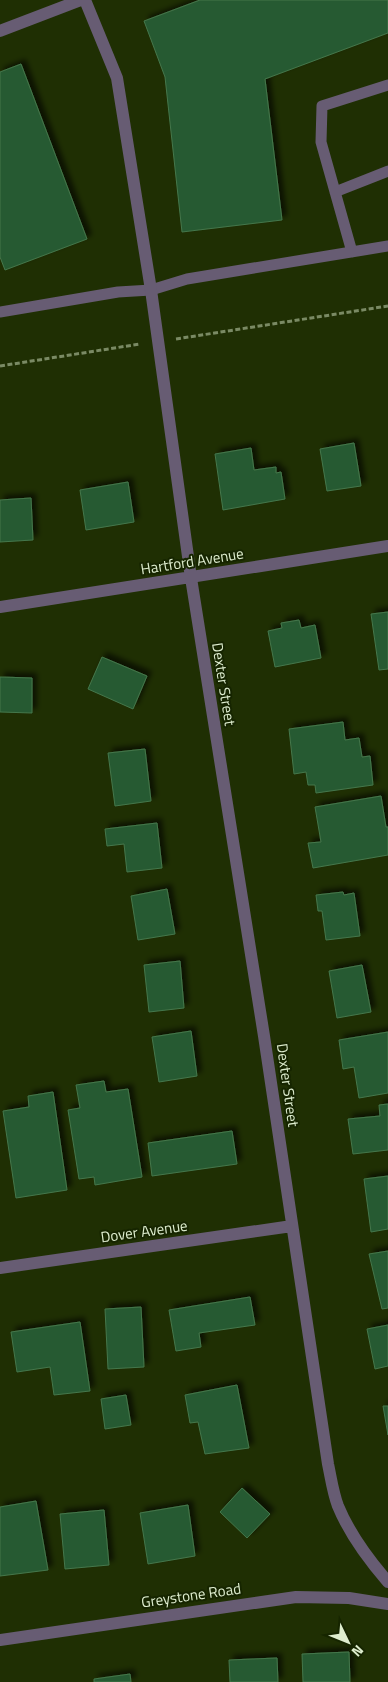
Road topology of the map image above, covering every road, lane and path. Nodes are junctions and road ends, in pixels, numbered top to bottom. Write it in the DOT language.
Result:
graph roads {
  1 [pos="81,0"];
  2 [pos="85,0"];
  3 [pos="0,31"];
  4 [pos="388,86"];
  5 [pos="388,171"];
  6 [pos="335,192"];
  7 [pos="388,246"];
  8 [pos="352,252"];
  9 [pos="151,290"];
  10 [pos="388,306"];
  11 [pos="0,312"];
  12 [pos="175,340"];
  13 [pos="136,344"];
  14 [pos="0,366"];
  15 [pos="388,546"];
  16 [pos="191,578"];
  17 [pos="0,607"];
  18 [pos="292,1226"];
  19 [pos="0,1268"];
  20 [pos="388,1582"];
  21 [pos="388,1604"];
  22 [pos="0,1640"];
  1 -- 3 [label="street"];
  2 -- 9 [label="street, Dexter Street"];
  4 -- 6 [label="lane"];
  5 -- 6 [label="lane"];
  6 -- 8 [label="lane"];
  7 -- 8 [label="lane"];
  8 -- 9 [label="lane"];
  9 -- 11 [label="lane"];
  9 -- 16 [label="street, Dexter Street"];
  10 -- 12 [label="path"];
  13 -- 14 [label="path"];
  15 -- 16 [label="street, Hartford Avenue"];
  16 -- 17 [label="street, Hartford Avenue"];
  16 -- 18 [label="street, Dexter Street"];
  18 -- 19 [label="street, Dover Avenue"];
  18 -- 20 [label="street, Dexter Street"];
  21 -- 22 [label="street, Greystone Road"];
}
